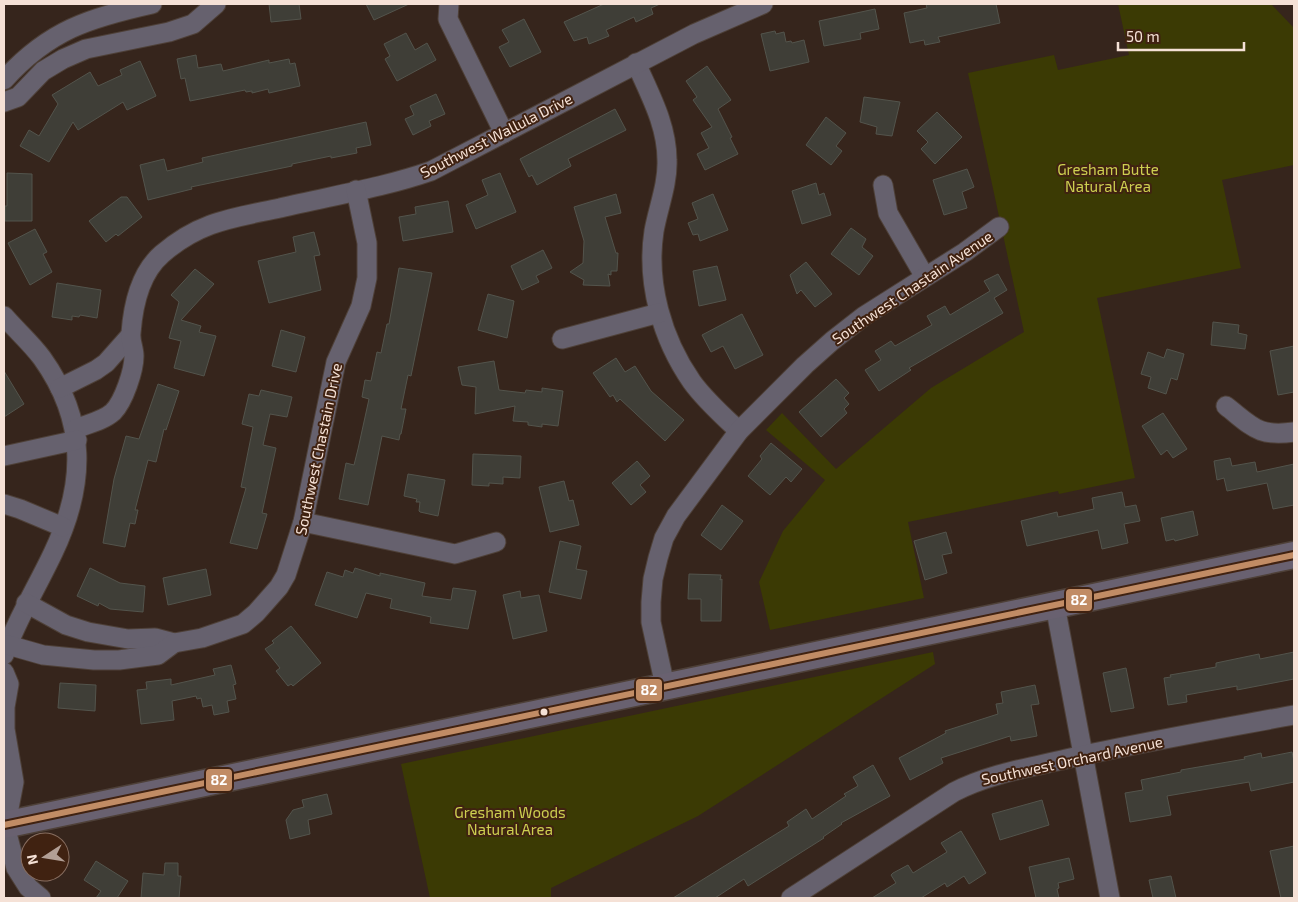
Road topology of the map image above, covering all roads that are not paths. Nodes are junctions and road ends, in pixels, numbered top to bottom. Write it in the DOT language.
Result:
graph roads {
  1 [pos="152,4"];
  2 [pos="216,4"];
  3 [pos="448,4"];
  4 [pos="763,4"];
  5 [pos="636,63"];
  6 [pos="4,80"];
  7 [pos="4,102"];
  8 [pos="504,133"];
  9 [pos="883,185"];
  10 [pos="356,190"];
  11 [pos="1000,228"];
  12 [pos="925,277"];
  13 [pos="659,313"];
  14 [pos="4,316"];
  15 [pos="130,336"];
  16 [pos="562,339"];
  17 [pos="60,388"];
  18 [pos="1226,406"];
  19 [pos="739,432"];
  20 [pos="1294,432"];
  21 [pos="76,435"];
  22 [pos="4,456"];
  23 [pos="4,504"];
  24 [pos="303,522"];
  25 [pos="63,527"];
  26 [pos="496,542"];
  27 [pos="1294,555"];
  28 [pos="26,603"];
  29 [pos="1055,605"];
  30 [pos="174,643"];
  31 [pos="6,650"];
  32 [pos="4,672"];
  33 [pos="665,686"];
  34 [pos="1294,715"];
  35 [pos="1084,755"];
  36 [pos="4,824"];
  37 [pos="40,898"];
  38 [pos="790,898"];
  39 [pos="1110,898"];
  1 -- 6 [label="street"];
  2 -- 7 [label="street"];
  3 -- 8 [label="street"];
  4 -- 5 [label="street, Southwest Wallula Drive"];
  5 -- 8 [label="street, Southwest Wallula Drive"];
  5 -- 13 [label="street"];
  8 -- 10 [label="street, Southwest Wallula Drive"];
  9 -- 12 [label="street"];
  10 -- 15 [label="street, Southwest Wallula Drive"];
  10 -- 24 [label="street, Southwest Chastain Drive"];
  11 -- 12 [label="street, Southwest Chastain Avenue"];
  12 -- 19 [label="street, Southwest Chastain Avenue"];
  13 -- 16 [label="street"];
  13 -- 19 [label="street"];
  14 -- 17 [label="street"];
  15 -- 17 [label="street"];
  15 -- 21 [label="street, Southwest Wallula Drive"];
  17 -- 21 [label="street"];
  18 -- 20 [label="street"];
  19 -- 33 [label="street, Southwest Chastain Avenue"];
  21 -- 22 [label="street, Southwest Wallula Drive"];
  21 -- 25 [label="street"];
  23 -- 25 [label="street"];
  24 -- 26 [label="street"];
  24 -- 30 [label="street, Southwest Chastain Drive"];
  25 -- 28 [label="street"];
  27 -- 29 [label="main road"];
  28 -- 30 [label="street, Southwest Chastain Drive"];
  28 -- 31 [label="street"];
  29 -- 33 [label="main road"];
  29 -- 35 [label="street"];
  30 -- 31 [label="street, Southwest Chastain Drive"];
  32 -- 36 [label="street"];
  33 -- 36 [label="main road"];
  34 -- 35 [label="street, Southwest Orchard Avenue"];
  35 -- 38 [label="street, Southwest Orchard Avenue"];
  35 -- 39 [label="street"];
  36 -- 37 [label="street"];
}
